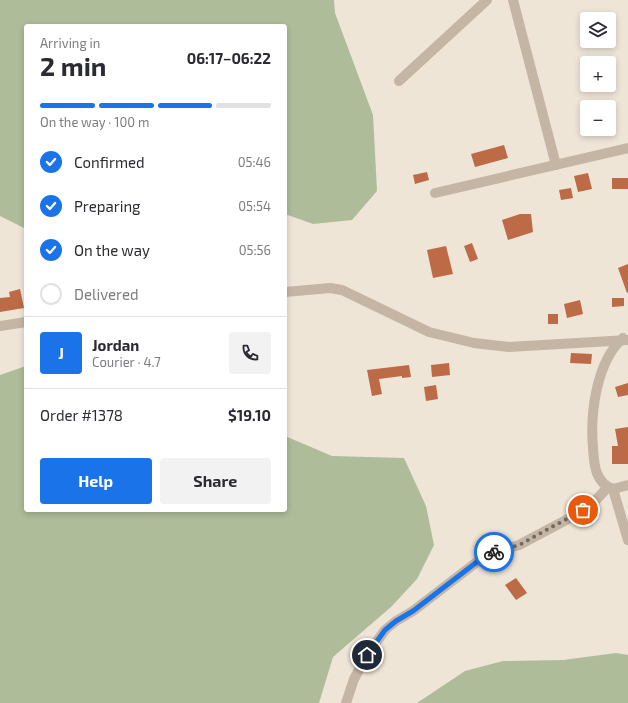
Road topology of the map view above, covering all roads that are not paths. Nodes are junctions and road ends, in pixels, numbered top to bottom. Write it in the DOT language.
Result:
graph roads {
  1 [pos="487,0"];
  2 [pos="513,0"];
  3 [pos="399,81"];
  4 [pos="628,148"];
  5 [pos="556,165"];
  6 [pos="435,193"];
  7 [pos="287,292"];
  8 [pos="24,322"];
  9 [pos="0,326"];
  10 [pos="626,338"];
  11 [pos="628,485"];
  12 [pos="611,488"];
  13 [pos="628,540"];
  14 [pos="346,703"];
  1 -- 3 [label="street"];
  2 -- 5 [label="street"];
  4 -- 5 [label="street"];
  5 -- 6 [label="street"];
  7 -- 10 [label="street"];
  8 -- 9 [label="street"];
  10 -- 12 [label="street"];
  11 -- 12 [label="street"];
  12 -- 13 [label="street"];
  12 -- 14 [label="street"];
}
